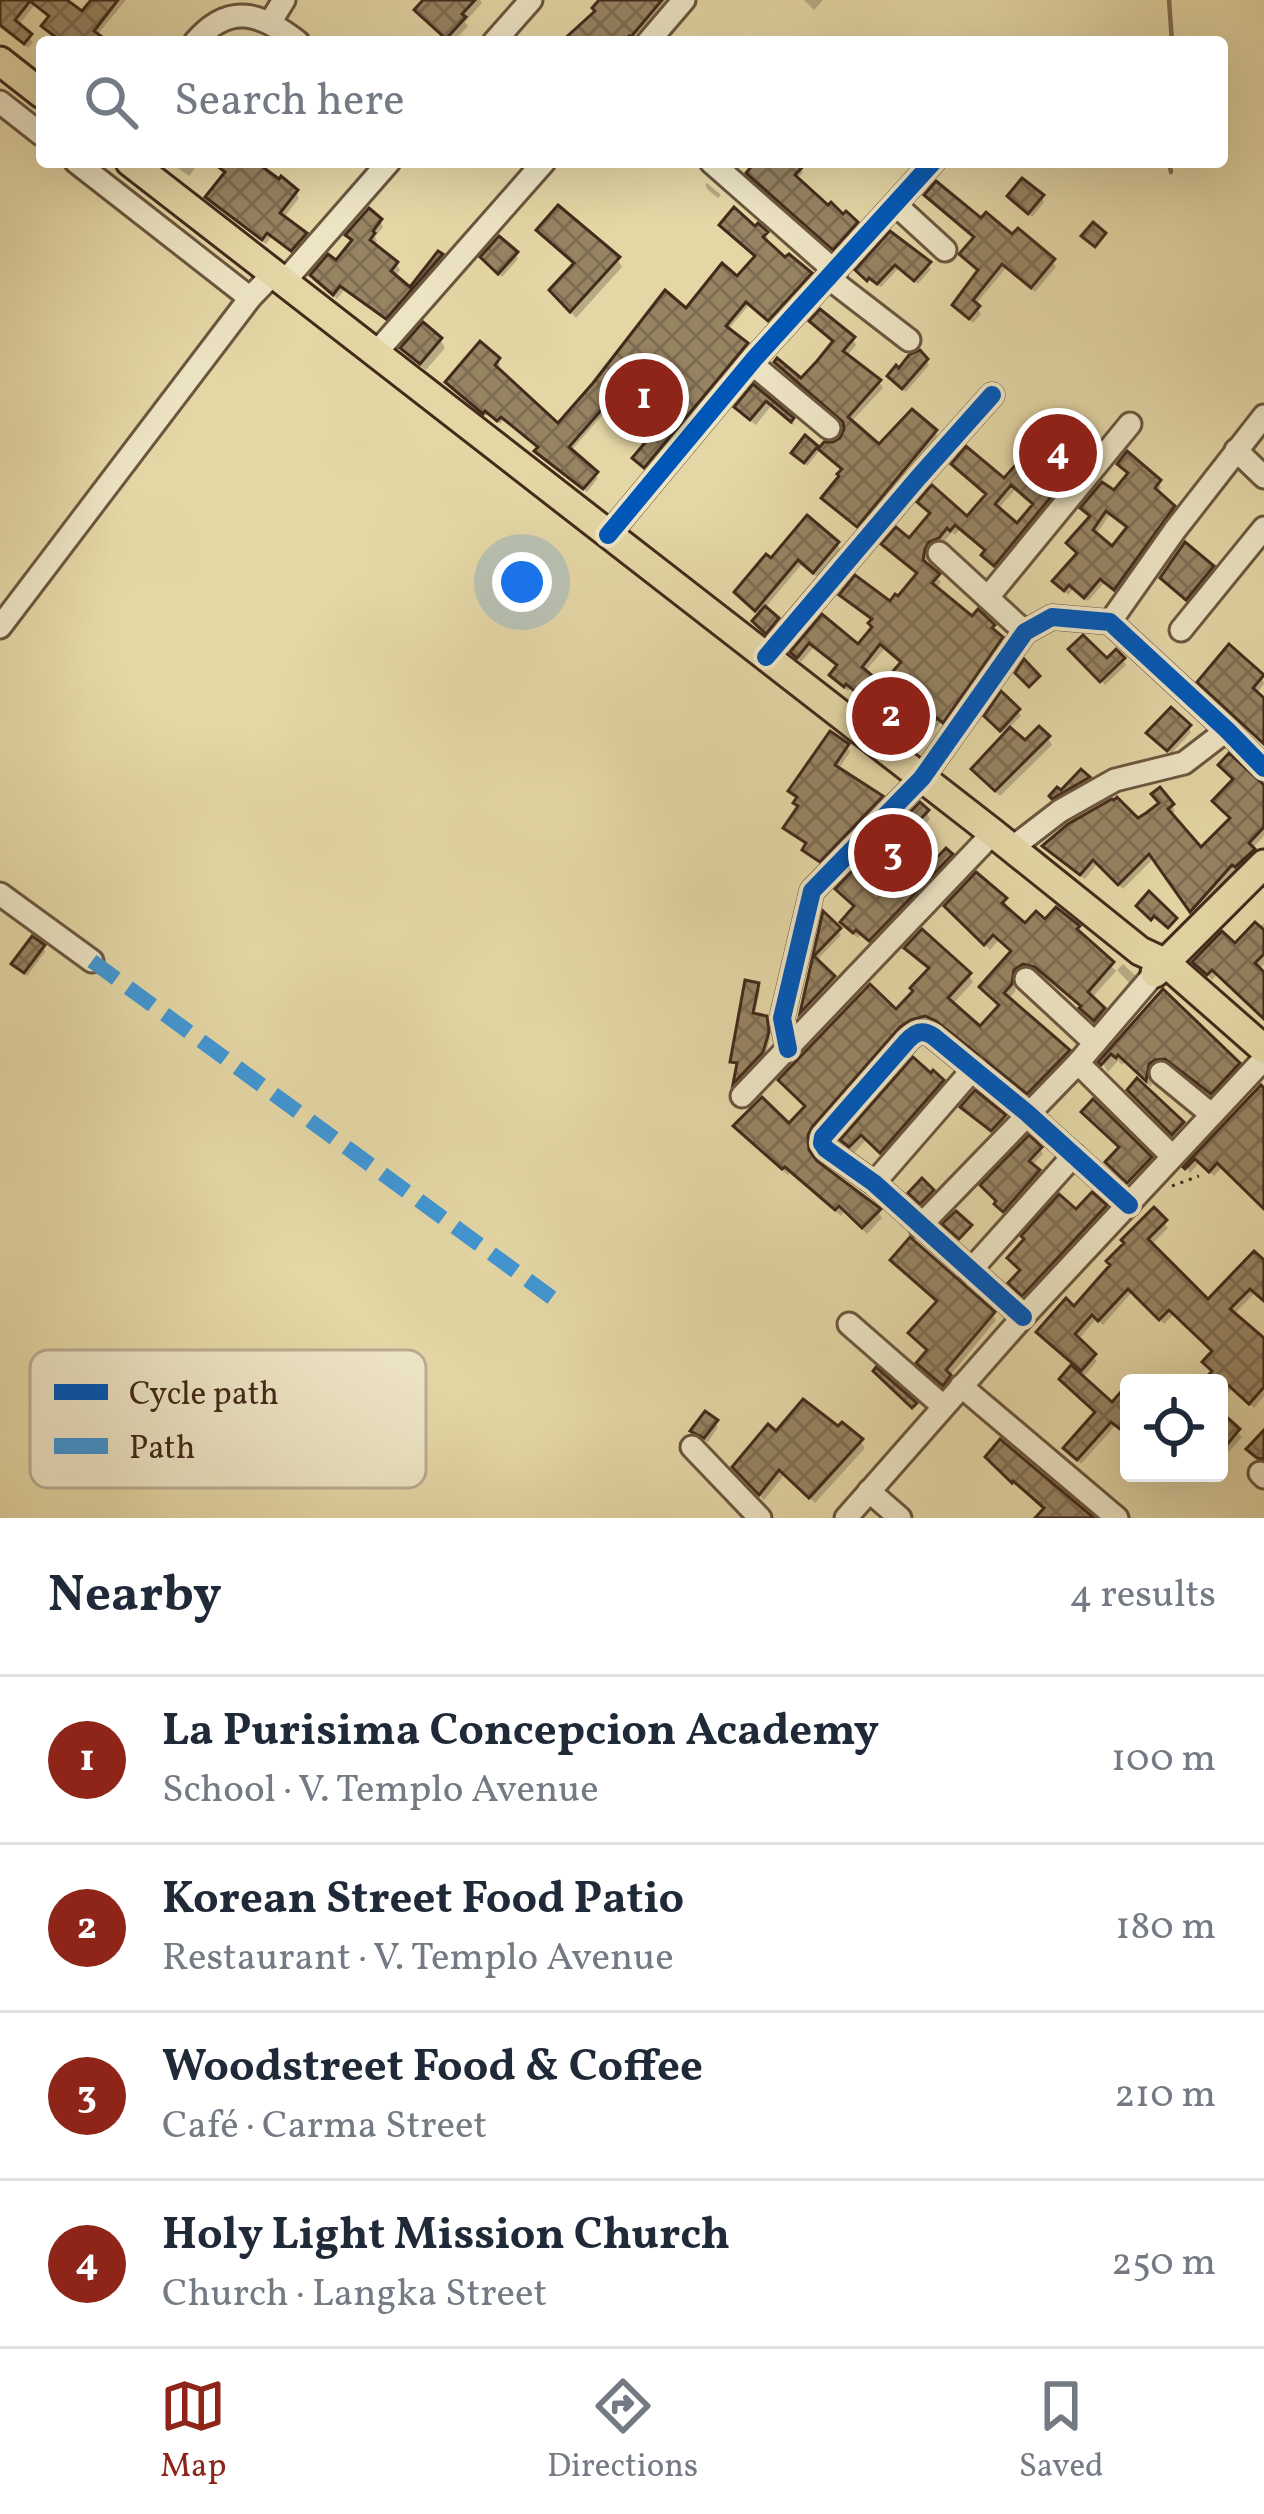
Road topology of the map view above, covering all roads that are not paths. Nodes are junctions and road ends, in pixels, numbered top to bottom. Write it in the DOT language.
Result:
graph roads {
  1 [pos="284,0"];
  2 [pos="531,0"];
  3 [pos="684,0"];
  4 [pos="271,21"];
  5 [pos="202,36"];
  6 [pos="290,36"];
  7 [pos="499,36"];
  8 [pos="653,36"];
  9 [pos="0,61"];
  10 [pos="36,89"];
  11 [pos="0,102"];
  12 [pos="36,130"];
  13 [pos="84,168"];
  14 [pos="138,168"];
  15 [pos="382,168"];
  16 [pos="539,168"];
  17 [pos="717,168"];
  18 [pos="928,168"];
  19 [pos="896,205"];
  20 [pos="945,250"];
  21 [pos="833,275"];
  22 [pos="279,278"];
  23 [pos="250,298"];
  24 [pos="909,340"];
  25 [pos="375,354"];
  26 [pos="751,363"];
  27 [pos="992,395"];
  28 [pos="1264,416"];
  29 [pos="1130,424"];
  30 [pos="829,428"];
  31 [pos="1236,450"];
  32 [pos="1264,477"];
  33 [pos="1264,528"];
  34 [pos="608,536"];
  35 [pos="939,554"];
  36 [pos="988,597"];
  37 [pos="1110,622"];
  38 [pos="0,627"];
  39 [pos="1181,630"];
  40 [pos="1024,632"];
  41 [pos="766,657"];
  42 [pos="1227,730"];
  43 [pos="1264,768"];
  44 [pos="922,778"];
  45 [pos="1002,840"];
  46 [pos="1264,864"];
  47 [pos="0,894"];
  48 [pos="92,961"];
  49 [pos="1154,962"];
  50 [pos="1026,979"];
  51 [pos="1095,1043"];
  52 [pos="788,1049"];
  53 [pos="1262,1062"];
  54 [pos="1078,1063"];
  55 [pos="974,1068"];
  56 [pos="1161,1073"];
  57 [pos="742,1096"];
  58 [pos="1027,1113"];
  59 [pos="1211,1114"];
  60 [pos="1074,1155"];
  61 [pos="1172,1156"];
  62 [pos="874,1183"];
  63 [pos="1129,1204"];
  64 [pos="920,1226"];
  65 [pos="970,1271"];
  66 [pos="1023,1317"];
  67 [pos="849,1324"];
  68 [pos="961,1386"];
  69 [pos="943,1406"];
  70 [pos="692,1447"];
  71 [pos="869,1491"];
  72 [pos="760,1518"];
  73 [pos="846,1518"];
  74 [pos="900,1518"];
  75 [pos="1117,1518"];
  1 -- 4 [label="street"];
  2 -- 7 [label="street"];
  3 -- 8 [label="street"];
  4 -- 5 [label="street"];
  4 -- 6 [label="street"];
  9 -- 10 [label="main road"];
  11 -- 12 [label="street"];
  13 -- 23 [label="street"];
  14 -- 22 [label="main road"];
  15 -- 22 [label="street"];
  16 -- 25 [label="street"];
  17 -- 21 [label="street"];
  18 -- 19 [label="street"];
  19 -- 20 [label="street"];
  19 -- 21 [label="street"];
  21 -- 24 [label="street"];
  21 -- 26 [label="street"];
  22 -- 23 [label="street"];
  22 -- 25 [label="main road"];
  23 -- 38 [label="street"];
  25 -- 34 [label="main road"];
  26 -- 30 [label="street"];
  26 -- 34 [label="street"];
  27 -- 41 [label="street"];
  28 -- 31 [label="street"];
  29 -- 36 [label="street"];
  31 -- 32 [label="street"];
  31 -- 37 [label="street"];
  33 -- 39 [label="street"];
  34 -- 41 [label="main road"];
  35 -- 36 [label="street"];
  36 -- 40 [label="street"];
  37 -- 40 [label="street"];
  37 -- 42 [label="street"];
  40 -- 44 [label="street"];
  41 -- 44 [label="main road"];
  42 -- 43 [label="street"];
  42 -- 45 [label="street"];
  44 -- 45 [label="main road"];
  44 -- 52 [label="street"];
  45 -- 49 [label="main road"];
  45 -- 52 [label="street"];
  46 -- 49 [label="main road"];
  47 -- 48 [label="street"];
  49 -- 51 [label="street"];
  49 -- 53 [label="main road"];
  50 -- 51 [label="street"];
  51 -- 54 [label="street"];
  52 -- 57 [label="street"];
  53 -- 59 [label="street"];
  54 -- 58 [label="street"];
  54 -- 61 [label="street"];
  55 -- 58 [label="street"];
  55 -- 62 [label="street"];
  55 -- 62 [label="street"];
  56 -- 59 [label="street"];
  58 -- 60 [label="street"];
  58 -- 64 [label="street"];
  59 -- 61 [label="street"];
  60 -- 63 [label="street"];
  60 -- 65 [label="street"];
  61 -- 63 [label="street"];
  62 -- 64 [label="street"];
  63 -- 66 [label="street"];
  64 -- 65 [label="street"];
  65 -- 66 [label="street"];
  66 -- 68 [label="street"];
  67 -- 69 [label="street"];
  68 -- 69 [label="street"];
  68 -- 75 [label="street"];
  69 -- 71 [label="street"];
  70 -- 72 [label="street"];
  71 -- 73 [label="street"];
  71 -- 74 [label="street"];
}
